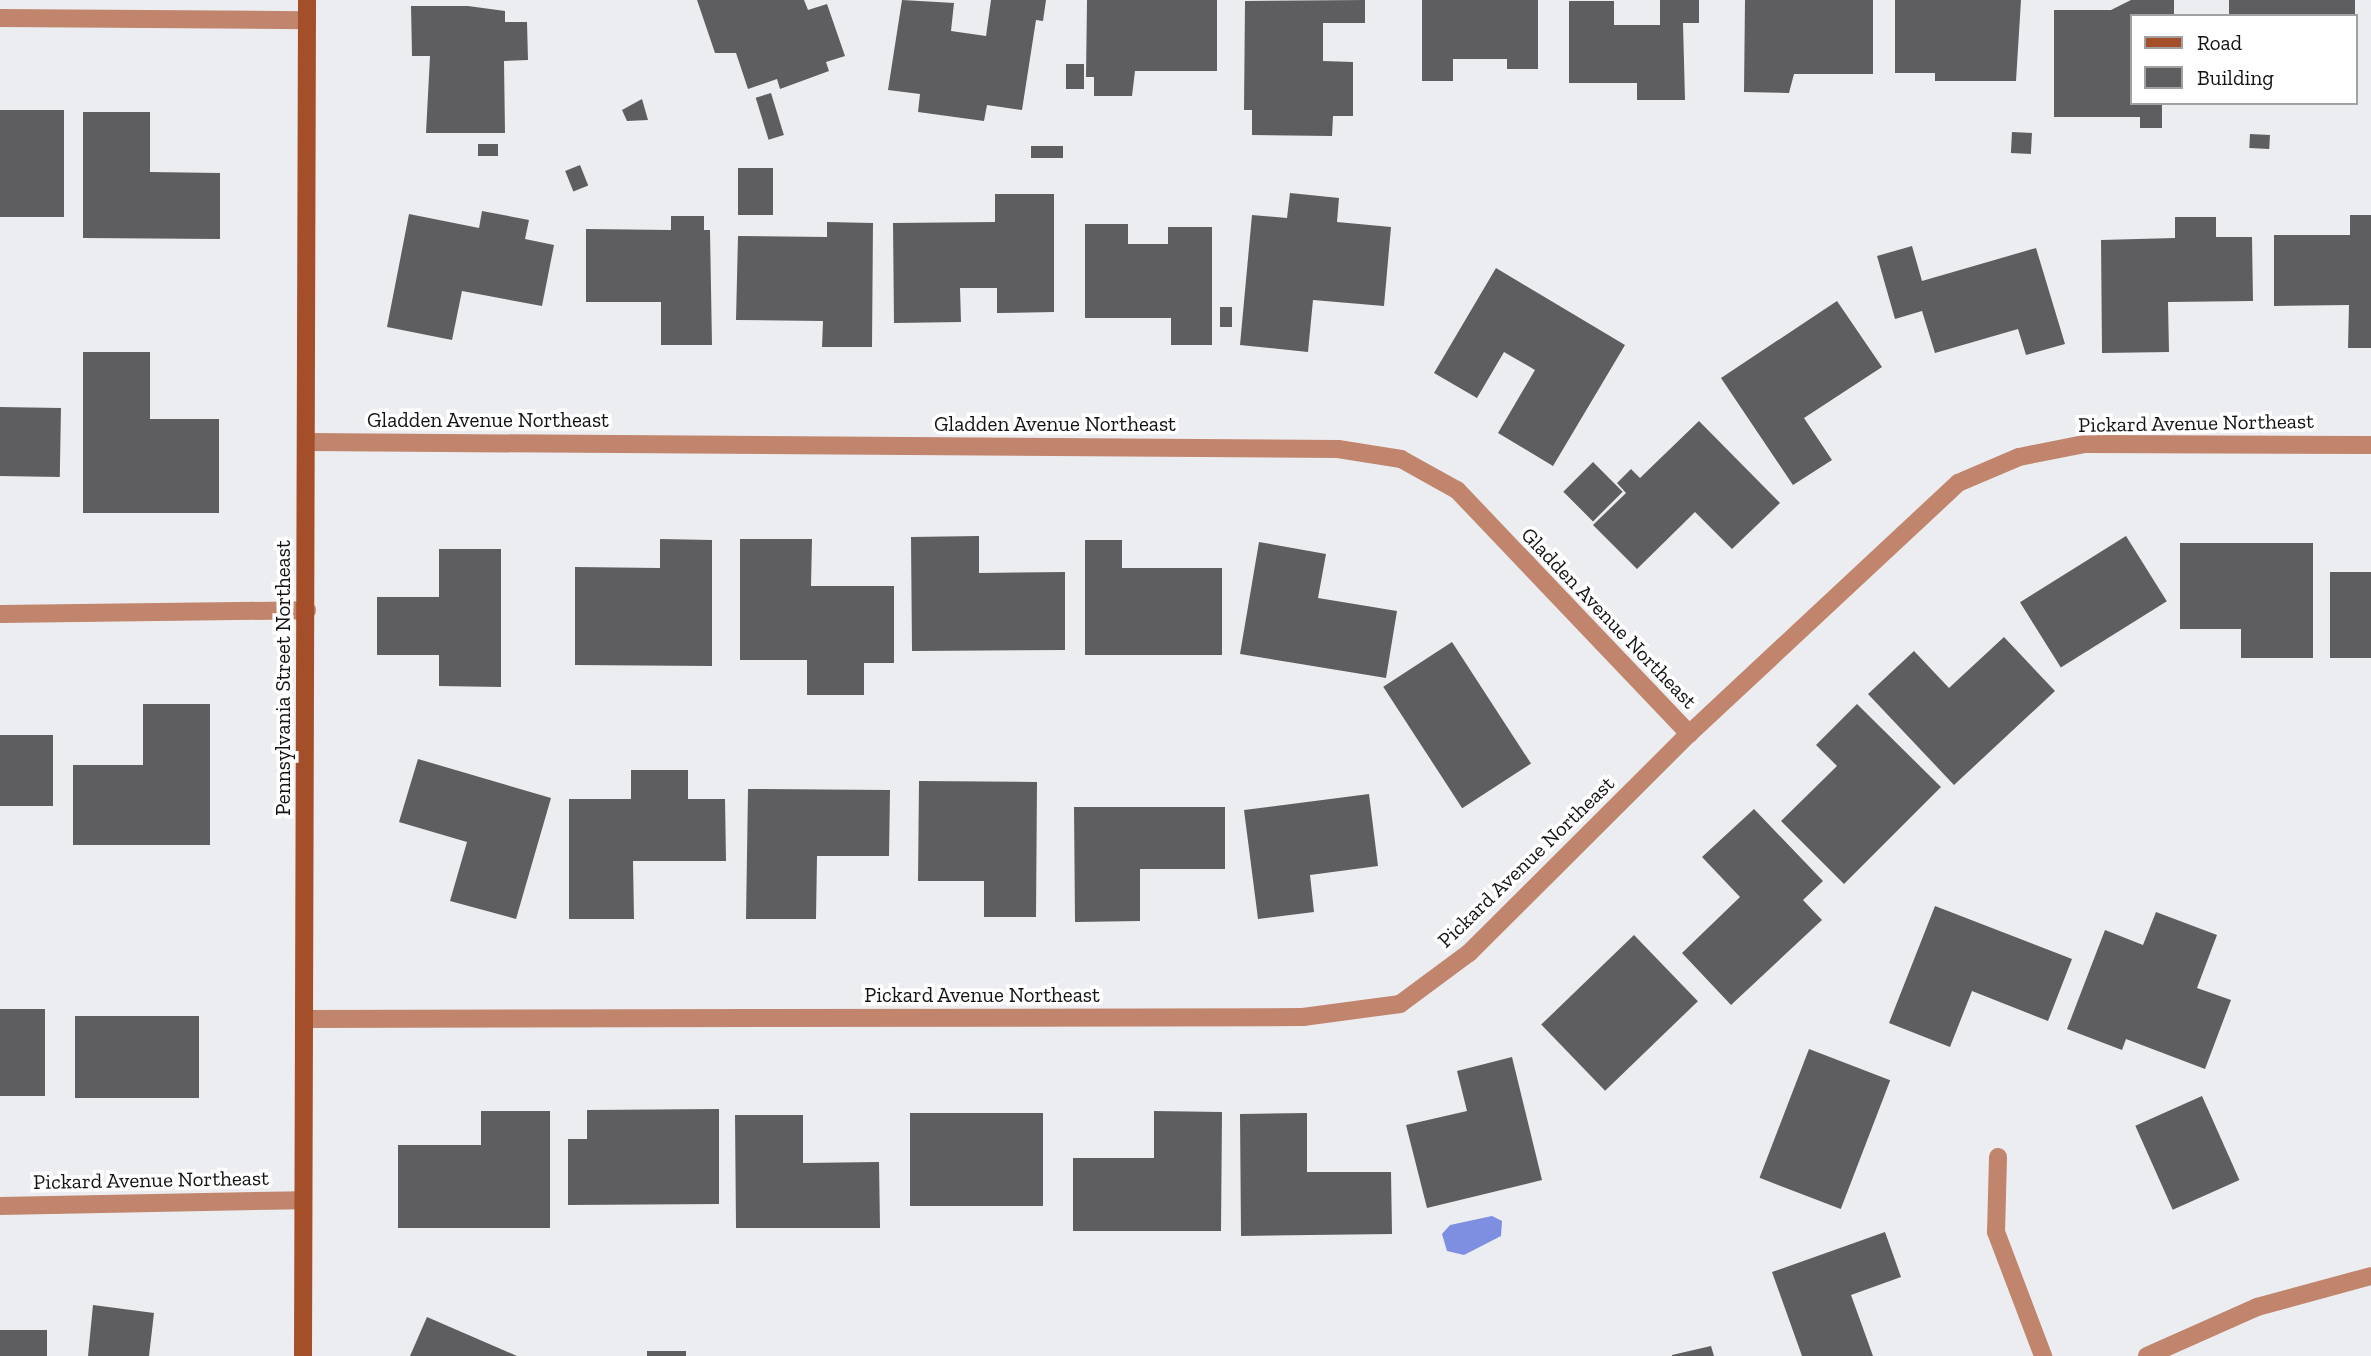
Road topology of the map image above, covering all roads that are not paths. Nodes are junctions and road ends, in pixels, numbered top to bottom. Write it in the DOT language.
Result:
graph roads {
  1 [pos="307,0"];
  2 [pos="0,18"];
  3 [pos="307,20"];
  4 [pos="307,442"];
  5 [pos="2371,445"];
  6 [pos="307,610"];
  7 [pos="0,614"];
  8 [pos="1689,734"];
  9 [pos="304,1019"];
  10 [pos="1998,1157"];
  11 [pos="302,1200"];
  12 [pos="0,1206"];
  13 [pos="2371,1276"];
  14 [pos="303,1356"];
  15 [pos="2043,1356"];
  16 [pos="2147,1356"];
  1 -- 3 [label="street, Pennsylvania Street Northeast"];
  2 -- 3 [label="street"];
  3 -- 4 [label="street, Pennsylvania Street Northeast"];
  4 -- 6 [label="street, Pennsylvania Street Northeast"];
  4 -- 8 [label="street, Gladden Avenue Northeast"];
  5 -- 8 [label="street, Pickard Avenue Northeast"];
  6 -- 7 [label="street"];
  6 -- 9 [label="street, Pennsylvania Street Northeast"];
  8 -- 9 [label="street, Pickard Avenue Northeast"];
  9 -- 11 [label="street, Pennsylvania Street Northeast"];
  10 -- 15 [label="street"];
  11 -- 12 [label="street, Pickard Avenue Northeast"];
  11 -- 14 [label="street, Pennsylvania Street Northeast"];
  13 -- 16 [label="street"];
}
